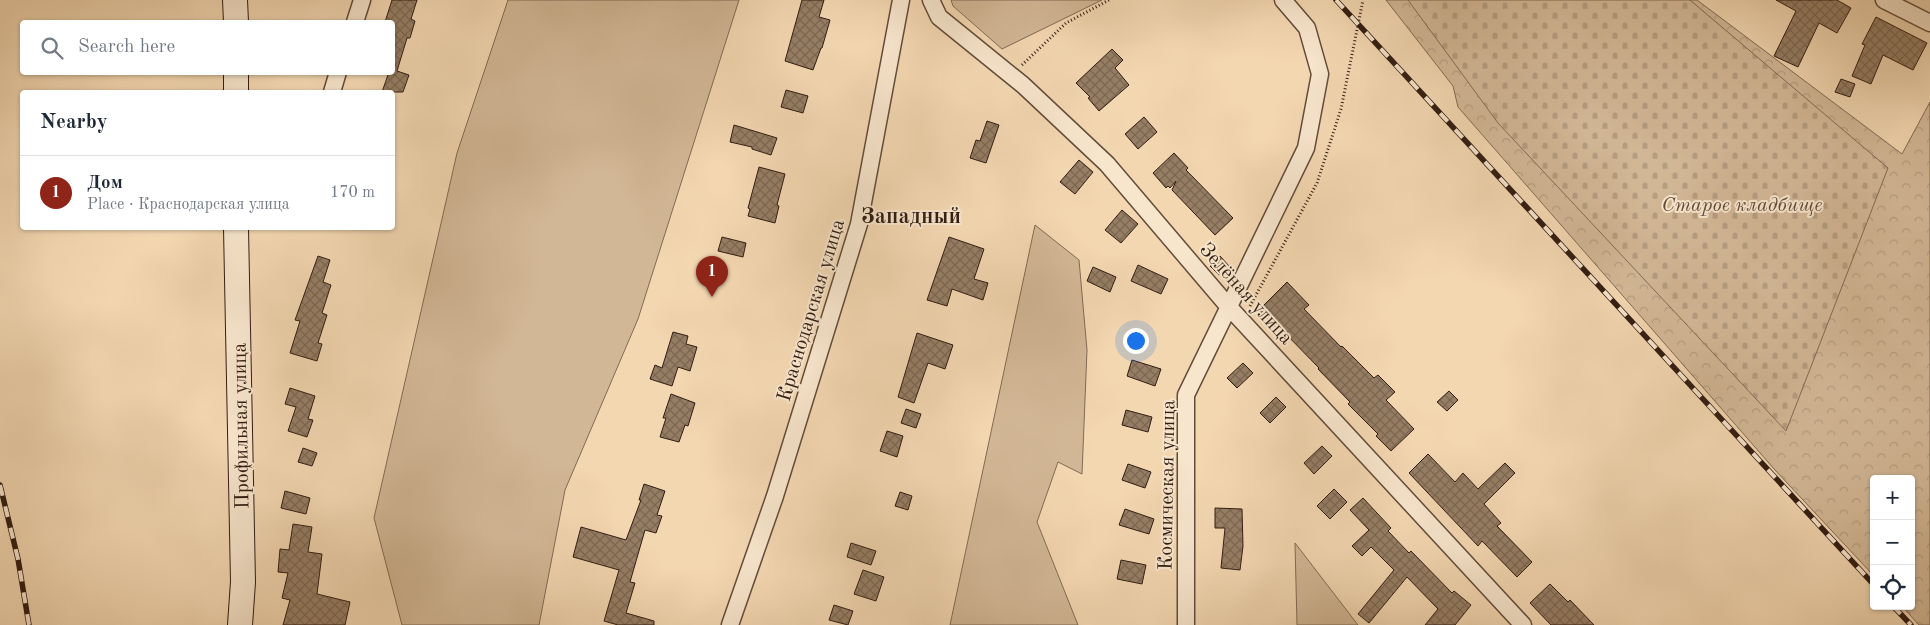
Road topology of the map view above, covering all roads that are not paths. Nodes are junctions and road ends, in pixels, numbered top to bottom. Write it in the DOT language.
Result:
graph roads {
  1 [pos="236,0"];
  2 [pos="362,0"];
  3 [pos="901,0"];
  4 [pos="931,0"];
  5 [pos="1283,0"];
  6 [pos="1884,0"];
  7 [pos="236,20"];
  8 [pos="356,20"];
  9 [pos="1930,23"];
  10 [pos="236,75"];
  11 [pos="337,75"];
  12 [pos="236,90"];
  13 [pos="333,90"];
  14 [pos="237,230"];
  15 [pos="1228,306"];
  16 [pos="240,625"];
  17 [pos="730,625"];
  18 [pos="1186,625"];
  19 [pos="1523,625"];
  1 -- 7 [label="main road"];
  2 -- 8 [label="street"];
  3 -- 17 [label="street, Краснодарская улица"];
  4 -- 15 [label="street, Зелёная улица"];
  5 -- 15 [label="street, Космическая улица"];
  6 -- 9 [label="street"];
  10 -- 12 [label="main road"];
  11 -- 13 [label="street"];
  14 -- 16 [label="main road, Профильная улица"];
  15 -- 18 [label="street, Космическая улица"];
  15 -- 19 [label="street, Зелёная улица"];
}
